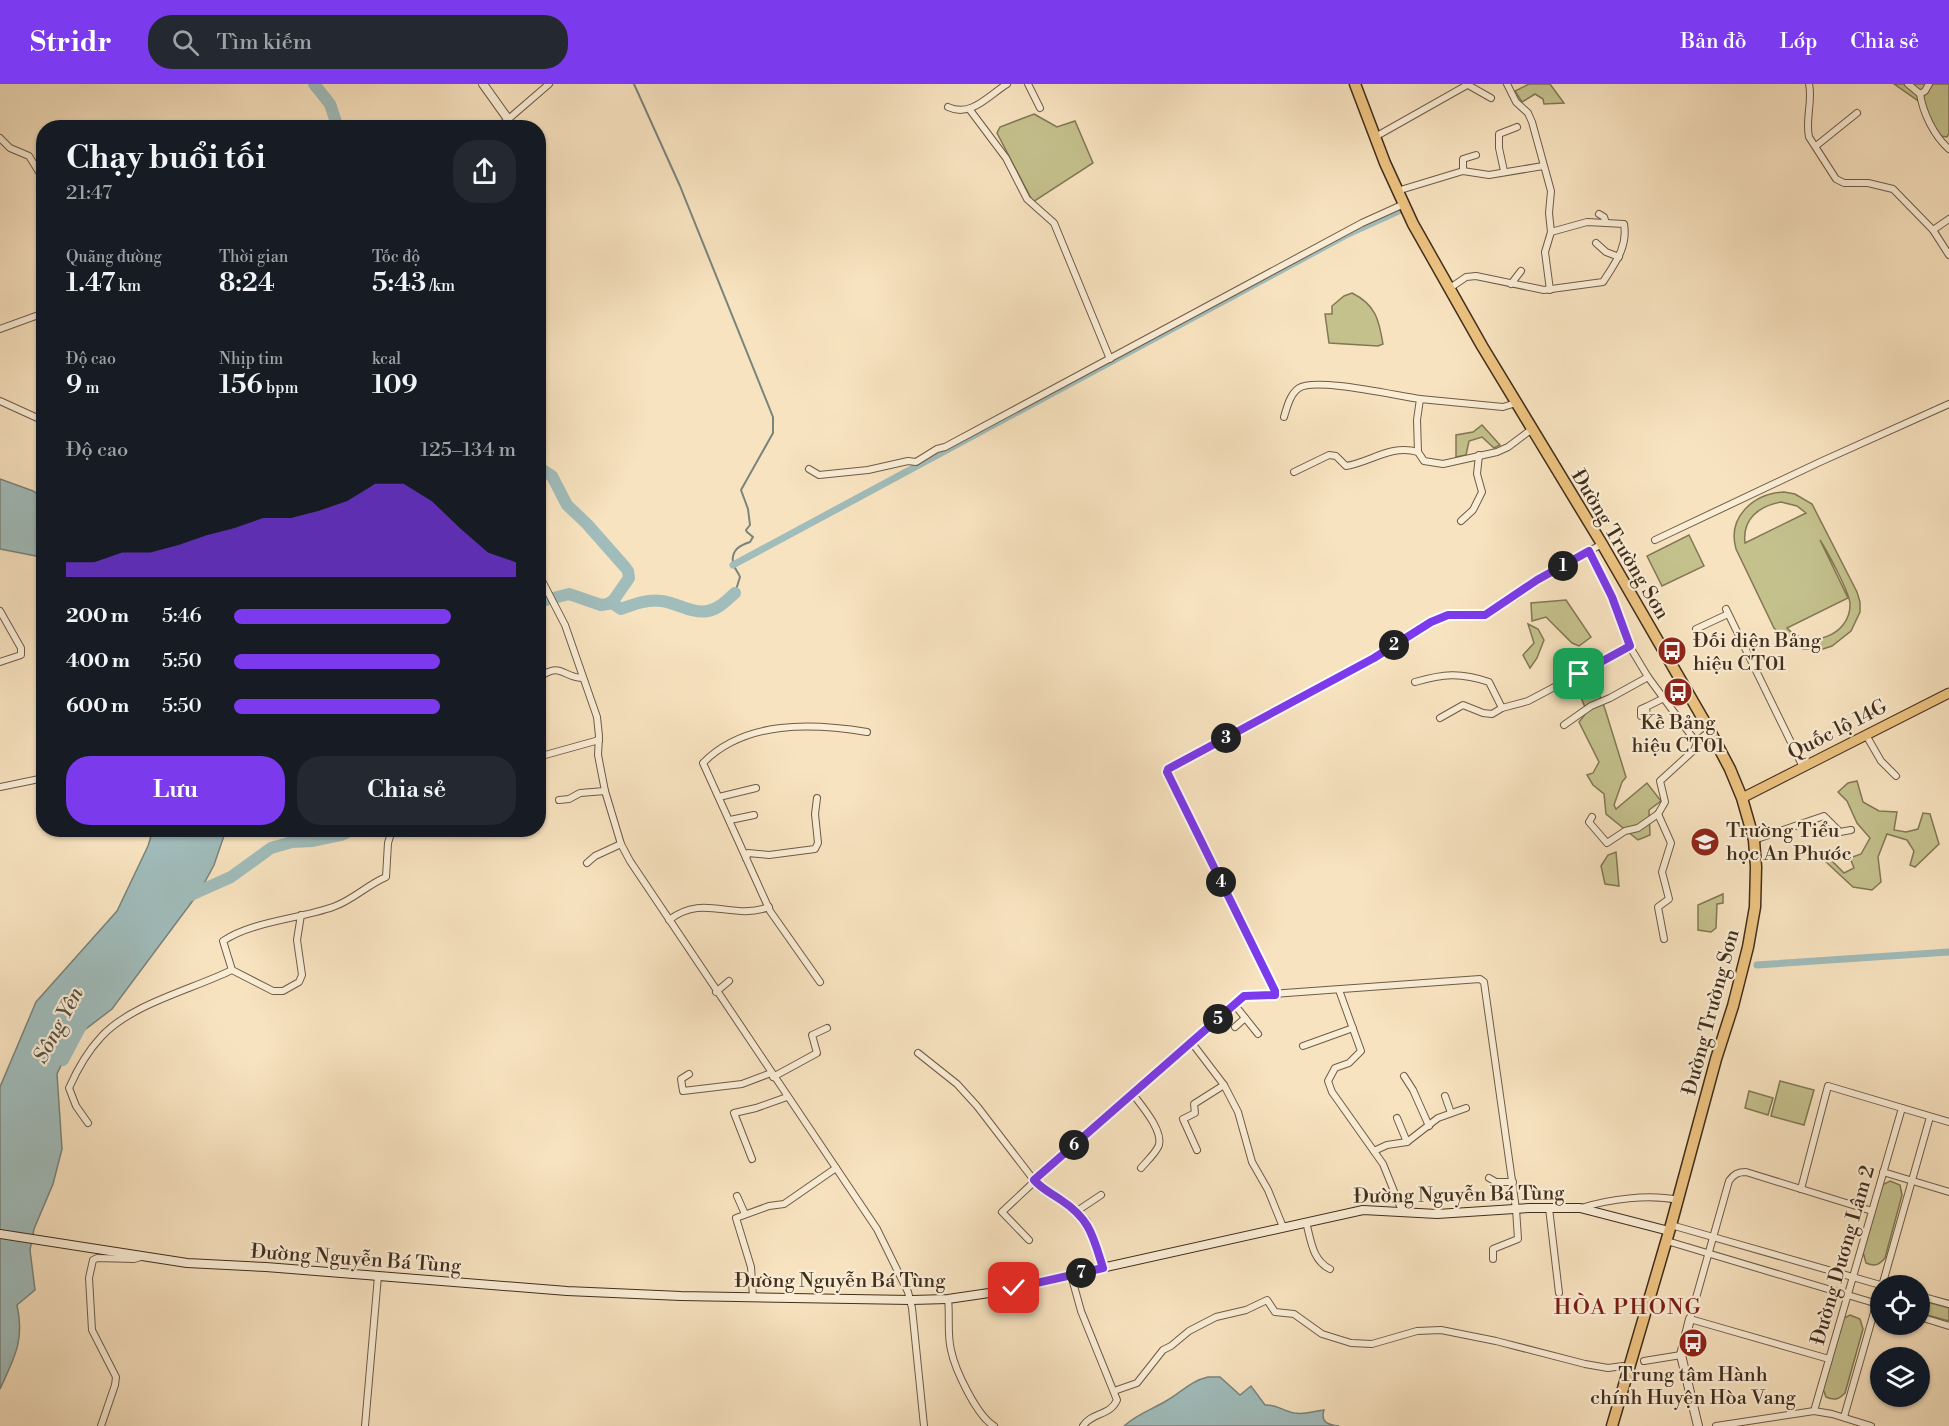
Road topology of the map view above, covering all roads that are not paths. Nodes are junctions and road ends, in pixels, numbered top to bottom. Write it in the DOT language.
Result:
graph roads {
  1 [pos="483,84"];
  2 [pos="549,84"];
  3 [pos="1007,84"];
  4 [pos="1028,84"];
  5 [pos="1355,84"];
  6 [pos="1468,84"];
  7 [pos="1507,84"];
  8 [pos="1809,84"];
  9 [pos="1908,84"];
  10 [pos="1929,84"];
  11 [pos="1920,94"];
  12 [pos="1491,98"];
  13 [pos="948,107"];
  14 [pos="1040,108"];
  15 [pos="970,110"];
  16 [pos="1857,112"];
  17 [pos="508,119"];
  18 [pos="1517,127"];
  19 [pos="1375,137"];
  20 [pos="0,138"];
  21 [pos="1816,146"];
  22 [pos="1949,149"];
  23 [pos="1476,155"];
  24 [pos="1543,166"];
  25 [pos="36,167"];
  26 [pos="1463,171"];
  27 [pos="1504,171"];
  28 [pos="1397,191"];
  29 [pos="1404,204"];
  30 [pos="1599,214"];
  31 [pos="1949,219"];
  32 [pos="1606,223"];
  33 [pos="1933,230"];
  34 [pos="1551,232"];
  35 [pos="1596,243"];
  36 [pos="1949,255"];
  37 [pos="1619,257"];
  38 [pos="1521,271"];
  39 [pos="1510,284"];
  40 [pos="1450,288"];
  41 [pos="1550,290"];
  42 [pos="36,316"];
  43 [pos="0,329"];
  44 [pos="1110,359"];
  45 [pos="1420,399"];
  46 [pos="0,401"];
  47 [pos="1516,403"];
  48 [pos="1949,404"];
  49 [pos="36,417"];
  50 [pos="1284,417"];
  51 [pos="1532,429"];
  52 [pos="1418,452"];
  53 [pos="1479,455"];
  54 [pos="809,469"];
  55 [pos="1294,472"];
  56 [pos="1461,521"];
  57 [pos="1655,540"];
  58 [pos="1602,544"];
  59 [pos="1589,551"];
  60 [pos="546,590"];
  61 [pos="0,611"];
  62 [pos="1696,629"];
  63 [pos="1630,646"];
  64 [pos="0,662"];
  65 [pos="546,673"];
  66 [pos="1648,677"];
  67 [pos="582,678"];
  68 [pos="1415,682"];
  69 [pos="1949,693"];
  70 [pos="1664,698"];
  71 [pos="1502,708"];
  72 [pos="1644,717"];
  73 [pos="1440,718"];
  74 [pos="1564,725"];
  75 [pos="1710,731"];
  76 [pos="867,732"];
  77 [pos="1866,735"];
  78 [pos="599,741"];
  79 [pos="1696,742"];
  80 [pos="546,756"];
  81 [pos="1803,767"];
  82 [pos="1896,776"];
  83 [pos="36,780"];
  84 [pos="0,787"];
  85 [pos="756,788"];
  86 [pos="605,791"];
  87 [pos="719,797"];
  88 [pos="817,798"];
  89 [pos="1742,798"];
  90 [pos="559,800"];
  91 [pos="1659,814"];
  92 [pos="754,815"];
  93 [pos="1592,818"];
  94 [pos="730,820"];
  95 [pos="1851,830"];
  96 [pos="390,837"];
  97 [pos="1754,840"];
  98 [pos="621,844"];
  99 [pos="746,858"];
  100 [pos="587,863"];
  101 [pos="768,907"];
  102 [pos="302,915"];
  103 [pos="669,920"];
  104 [pos="1664,939"];
  105 [pos="232,970"];
  106 [pos="729,981"];
  107 [pos="820,981"];
  108 [pos="1339,990"];
  109 [pos="716,992"];
  110 [pos="1275,995"];
  111 [pos="1234,1004"];
  112 [pos="1245,1018"];
  113 [pos="1235,1027"];
  114 [pos="827,1028"];
  115 [pos="1353,1028"];
  116 [pos="1258,1034"];
  117 [pos="1192,1042"];
  118 [pos="1303,1046"];
  119 [pos="918,1053"];
  120 [pos="689,1074"];
  121 [pos="772,1075"];
  122 [pos="1404,1076"];
  123 [pos="1224,1085"];
  124 [pos="1132,1093"];
  125 [pos="1445,1096"];
  126 [pos="787,1097"];
  127 [pos="1466,1108"];
  128 [pos="1902,1108"];
  129 [pos="1451,1113"];
  130 [pos="1930,1117"];
  131 [pos="1397,1118"];
  132 [pos="1949,1122"];
  133 [pos="88,1123"];
  134 [pos="1430,1126"];
  135 [pos="1407,1142"];
  136 [pos="1197,1150"];
  137 [pos="1374,1151"];
  138 [pos="752,1159"];
  139 [pos="836,1168"];
  140 [pos="1141,1168"];
  141 [pos="1883,1172"];
  142 [pos="1489,1178"];
  143 [pos="1034,1180"];
  144 [pos="1912,1181"];
  145 [pos="1514,1182"];
  146 [pos="1801,1189"];
  147 [pos="1949,1192"];
  148 [pos="1101,1195"];
  149 [pos="737,1196"];
  150 [pos="1678,1200"];
  151 [pos="1549,1208"];
  152 [pos="1580,1208"];
  153 [pos="1516,1209"];
  154 [pos="1077,1211"];
  155 [pos="1402,1211"];
  156 [pos="1872,1211"];
  157 [pos="745,1214"];
  158 [pos="1306,1222"];
  159 [pos="1283,1227"];
  160 [pos="1669,1232"];
  161 [pos="0,1234"];
  162 [pos="1714,1236"];
  163 [pos="1029,1240"];
  164 [pos="1709,1254"];
  165 [pos="141,1257"];
  166 [pos="1493,1259"];
  167 [pos="1103,1268"];
  168 [pos="1330,1269"];
  169 [pos="1071,1275"];
  170 [pos="1885,1275"];
  171 [pos="378,1276"];
  172 [pos="1853,1277"];
  173 [pos="1870,1282"];
  174 [pos="1559,1293"];
  175 [pos="1847,1295"];
  176 [pos="751,1297"];
  177 [pos="948,1299"];
  178 [pos="1930,1299"];
  179 [pos="911,1300"];
  180 [pos="1870,1301"];
  181 [pos="1949,1304"];
  182 [pos="1690,1318"];
  183 [pos="1930,1320"];
  184 [pos="1949,1326"];
  185 [pos="1870,1333"];
  186 [pos="1682,1355"];
  187 [pos="1829,1359"];
  188 [pos="1644,1361"];
  189 [pos="1623,1366"];
  190 [pos="1114,1391"];
  191 [pos="1814,1411"];
  192 [pos="1844,1417"];
  193 [pos="101,1426"];
  194 [pos="365,1426"];
  195 [pos="924,1426"];
  196 [pos="994,1426"];
  197 [pos="1083,1426"];
  198 [pos="1612,1426"];
  199 [pos="1698,1426"];
  200 [pos="1716,1426"];
  201 [pos="1871,1426"];
  1 -- 17 [label="street"];
  2 -- 17 [label="street"];
  3 -- 15 [label="street"];
  4 -- 14 [label="street"];
  5 -- 19 [label="highway, Đường Trường Sơn"];
  6 -- 12 [label="street"];
  6 -- 19 [label="street"];
  7 -- 24 [label="street"];
  8 -- 21 [label="street"];
  9 -- 11 [label="street"];
  10 -- 11 [label="street"];
  11 -- 22 [label="street"];
  13 -- 15 [label="street"];
  15 -- 44 [label="street"];
  16 -- 21 [label="street"];
  18 -- 27 [label="street"];
  19 -- 28 [label="highway, Đường Trường Sơn"];
  20 -- 25 [label="street"];
  21 -- 33 [label="street"];
  23 -- 26 [label="street"];
  24 -- 27 [label="street"];
  24 -- 34 [label="street"];
  26 -- 27 [label="street"];
  26 -- 28 [label="street"];
  28 -- 29 [label="highway, Đường Trường Sơn"];
  29 -- 40 [label="highway, Đường Trường Sơn"];
  29 -- 44 [label="street"];
  30 -- 32 [label="street"];
  31 -- 33 [label="street"];
  32 -- 34 [label="street"];
  32 -- 37 [label="street"];
  33 -- 36 [label="street"];
  34 -- 41 [label="street"];
  35 -- 37 [label="street"];
  37 -- 41 [label="street"];
  38 -- 39 [label="street"];
  39 -- 40 [label="street"];
  39 -- 41 [label="street"];
  40 -- 47 [label="highway, Đường Trường Sơn"];
  42 -- 43 [label="street"];
  44 -- 54 [label="street"];
  45 -- 47 [label="street"];
  45 -- 50 [label="street"];
  45 -- 52 [label="street"];
  46 -- 49 [label="street"];
  47 -- 51 [label="highway, Đường Trường Sơn"];
  48 -- 57 [label="street"];
  51 -- 53 [label="street"];
  51 -- 58 [label="highway, Đường Trường Sơn"];
  52 -- 53 [label="street"];
  52 -- 55 [label="street"];
  53 -- 56 [label="street"];
  58 -- 59 [label="street"];
  58 -- 75 [label="highway, Đường Trường Sơn"];
  59 -- 63 [label="street"];
  59 -- 110 [label="street"];
  60 -- 67 [label="street"];
  61 -- 64 [label="street"];
  62 -- 81 [label="street"];
  63 -- 66 [label="street"];
  63 -- 71 [label="street"];
  65 -- 67 [label="street"];
  66 -- 70 [label="street"];
  66 -- 74 [label="street"];
  67 -- 78 [label="street"];
  68 -- 71 [label="street"];
  69 -- 77 [label="main road, Quốc lộ 14G"];
  70 -- 72 [label="street"];
  70 -- 79 [label="street"];
  71 -- 73 [label="street"];
  75 -- 79 [label="street"];
  75 -- 89 [label="highway, Đường Trường Sơn"];
  76 -- 87 [label="street"];
  77 -- 81 [label="main road, Quốc lộ 14G"];
  77 -- 82 [label="street"];
  78 -- 80 [label="street"];
  78 -- 86 [label="street"];
  79 -- 91 [label="street"];
  81 -- 89 [label="main road, Quốc lộ 14G"];
  83 -- 84 [label="street"];
  85 -- 87 [label="street"];
  86 -- 90 [label="street"];
  86 -- 98 [label="street"];
  87 -- 94 [label="street"];
  88 -- 99 [label="street"];
  89 -- 97 [label="highway, Đường Trường Sơn"];
  91 -- 93 [label="street"];
  91 -- 104 [label="street"];
  92 -- 94 [label="street"];
  94 -- 99 [label="street"];
  95 -- 97 [label="street"];
  96 -- 102 [label="street"];
  97 -- 150 [label="highway, Đường Trường Sơn"];
  98 -- 100 [label="street"];
  98 -- 103 [label="street"];
  99 -- 101 [label="street"];
  101 -- 103 [label="street"];
  101 -- 107 [label="street"];
  102 -- 105 [label="street"];
  102 -- 105 [label="street"];
  103 -- 109 [label="street"];
  105 -- 133 [label="street"];
  106 -- 109 [label="street"];
  108 -- 110 [label="street"];
  108 -- 115 [label="street"];
  108 -- 145 [label="street"];
  109 -- 121 [label="street"];
  110 -- 111 [label="street"];
  111 -- 112 [label="street"];
  111 -- 117 [label="street"];
  112 -- 113 [label="street"];
  112 -- 116 [label="street"];
  114 -- 121 [label="street"];
  115 -- 118 [label="street"];
  115 -- 137 [label="street"];
  117 -- 123 [label="street"];
  117 -- 124 [label="street"];
  119 -- 143 [label="street"];
  120 -- 121 [label="street"];
  121 -- 126 [label="street"];
  122 -- 134 [label="street"];
  123 -- 136 [label="street"];
  123 -- 159 [label="street"];
  124 -- 140 [label="street"];
  124 -- 143 [label="street"];
  125 -- 129 [label="street"];
  126 -- 138 [label="street"];
  126 -- 139 [label="street"];
  127 -- 129 [label="street"];
  128 -- 130 [label="street"];
  128 -- 141 [label="street, Đường Dương Lâm 2"];
  128 -- 146 [label="street"];
  129 -- 134 [label="street"];
  130 -- 132 [label="street"];
  130 -- 144 [label="street"];
  131 -- 135 [label="street"];
  134 -- 135 [label="street"];
  135 -- 137 [label="street"];
  137 -- 155 [label="street"];
  139 -- 157 [label="street"];
  139 -- 179 [label="street"];
  141 -- 144 [label="street"];
  141 -- 156 [label="street, Đường Dương Lâm 2"];
  142 -- 145 [label="street"];
  143 -- 154 [label="street"];
  143 -- 163 [label="street"];
  144 -- 147 [label="street"];
  144 -- 170 [label="street"];
  145 -- 153 [label="street"];
  146 -- 156 [label="street"];
  146 -- 162 [label="street"];
  148 -- 154 [label="street"];
  149 -- 157 [label="street"];
  150 -- 152 [label="street"];
  150 -- 160 [label="highway, Đường Trường Sơn"];
  151 -- 152 [label="main road, Đường Nguyễn Bá Tùng"];
  151 -- 153 [label="main road, Đường Nguyễn Bá Tùng"];
  151 -- 174 [label="street"];
  152 -- 160 [label="main road, Đường Nguyễn Bá Tùng"];
  153 -- 155 [label="main road, Đường Nguyễn Bá Tùng"];
  153 -- 166 [label="street"];
  154 -- 167 [label="street"];
  155 -- 158 [label="main road, Đường Nguyễn Bá Tùng"];
  156 -- 172 [label="street, Đường Dương Lâm 2"];
  157 -- 176 [label="street"];
  158 -- 159 [label="main road, Đường Nguyễn Bá Tùng"];
  158 -- 168 [label="street"];
  159 -- 167 [label="main road, Đường Nguyễn Bá Tùng"];
  160 -- 162 [label="street"];
  160 -- 164 [label="street"];
  160 -- 198 [label="highway, Đường Trường Sơn"];
  161 -- 165 [label="main road, Đường Nguyễn Bá Tùng"];
  162 -- 164 [label="street"];
  162 -- 172 [label="street"];
  164 -- 175 [label="street"];
  164 -- 182 [label="street"];
  165 -- 171 [label="main road, Đường Nguyễn Bá Tùng"];
  165 -- 193 [label="street"];
  167 -- 169 [label="main road, Đường Nguyễn Bá Tùng"];
  169 -- 177 [label="main road, Đường Nguyễn Bá Tùng"];
  169 -- 190 [label="street"];
  171 -- 176 [label="main road, Đường Nguyễn Bá Tùng"];
  171 -- 194 [label="street"];
  172 -- 173 [label="street"];
  172 -- 175 [label="street, Đường Dương Lâm 2"];
  175 -- 180 [label="street"];
  175 -- 187 [label="street, Đường Dương Lâm 2"];
  176 -- 179 [label="main road, Đường Nguyễn Bá Tùng"];
  177 -- 179 [label="main road, Đường Nguyễn Bá Tùng"];
  177 -- 196 [label="street"];
  178 -- 181 [label="street"];
  179 -- 195 [label="street"];
  182 -- 186 [label="street"];
  182 -- 187 [label="street"];
  183 -- 184 [label="street"];
  185 -- 192 [label="street"];
  186 -- 188 [label="street"];
  186 -- 199 [label="street"];
  187 -- 191 [label="street, Đường Dương Lâm 2"];
  189 -- 190 [label="street"];
  190 -- 197 [label="street"];
  191 -- 192 [label="street"];
  191 -- 200 [label="street"];
  192 -- 201 [label="street"];
}
